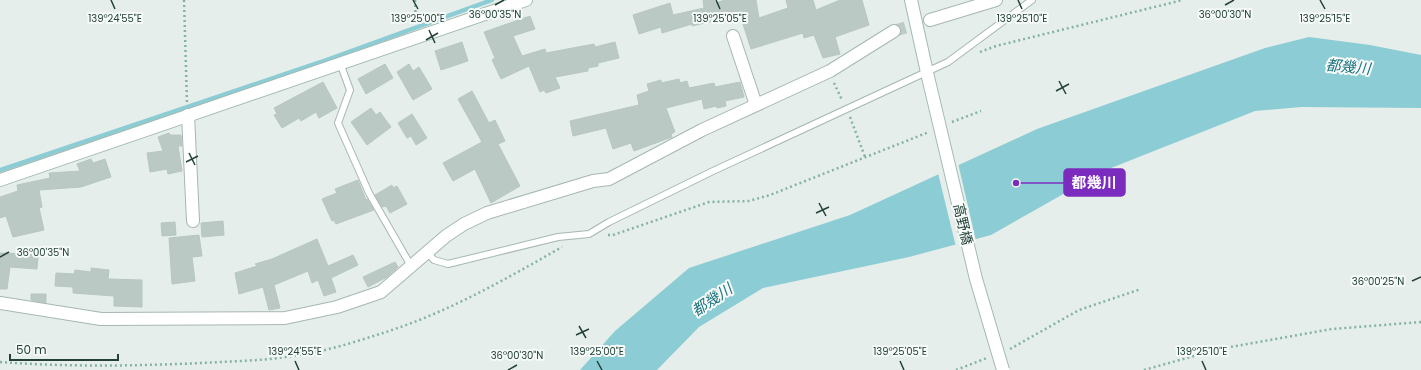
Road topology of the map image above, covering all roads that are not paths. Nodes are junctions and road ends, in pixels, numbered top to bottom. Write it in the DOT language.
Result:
graph roads {
  1 [pos="526,0"];
  2 [pos="911,0"];
  3 [pos="996,0"];
  4 [pos="1032,0"];
  5 [pos="930,20"];
  6 [pos="894,31"];
  7 [pos="733,36"];
  8 [pos="340,64"];
  9 [pos="928,75"];
  10 [pos="756,104"];
  11 [pos="188,115"];
  12 [pos="0,180"];
  13 [pos="192,221"];
  14 [pos="427,252"];
  15 [pos="411,266"];
  16 [pos="0,303"];
  17 [pos="1003,370"];
  1 -- 8 [label="street"];
  2 -- 9 [label="street, 高野橋"];
  3 -- 5 [label="street"];
  4 -- 9 [label="lane"];
  6 -- 10 [label="street"];
  7 -- 10 [label="street"];
  8 -- 11 [label="street"];
  8 -- 15 [label="lane"];
  9 -- 14 [label="lane"];
  9 -- 17 [label="street, 高野橋, bridge"];
  10 -- 14 [label="street"];
  11 -- 12 [label="street"];
  11 -- 13 [label="street"];
  14 -- 15 [label="street"];
  15 -- 16 [label="street"];
}
